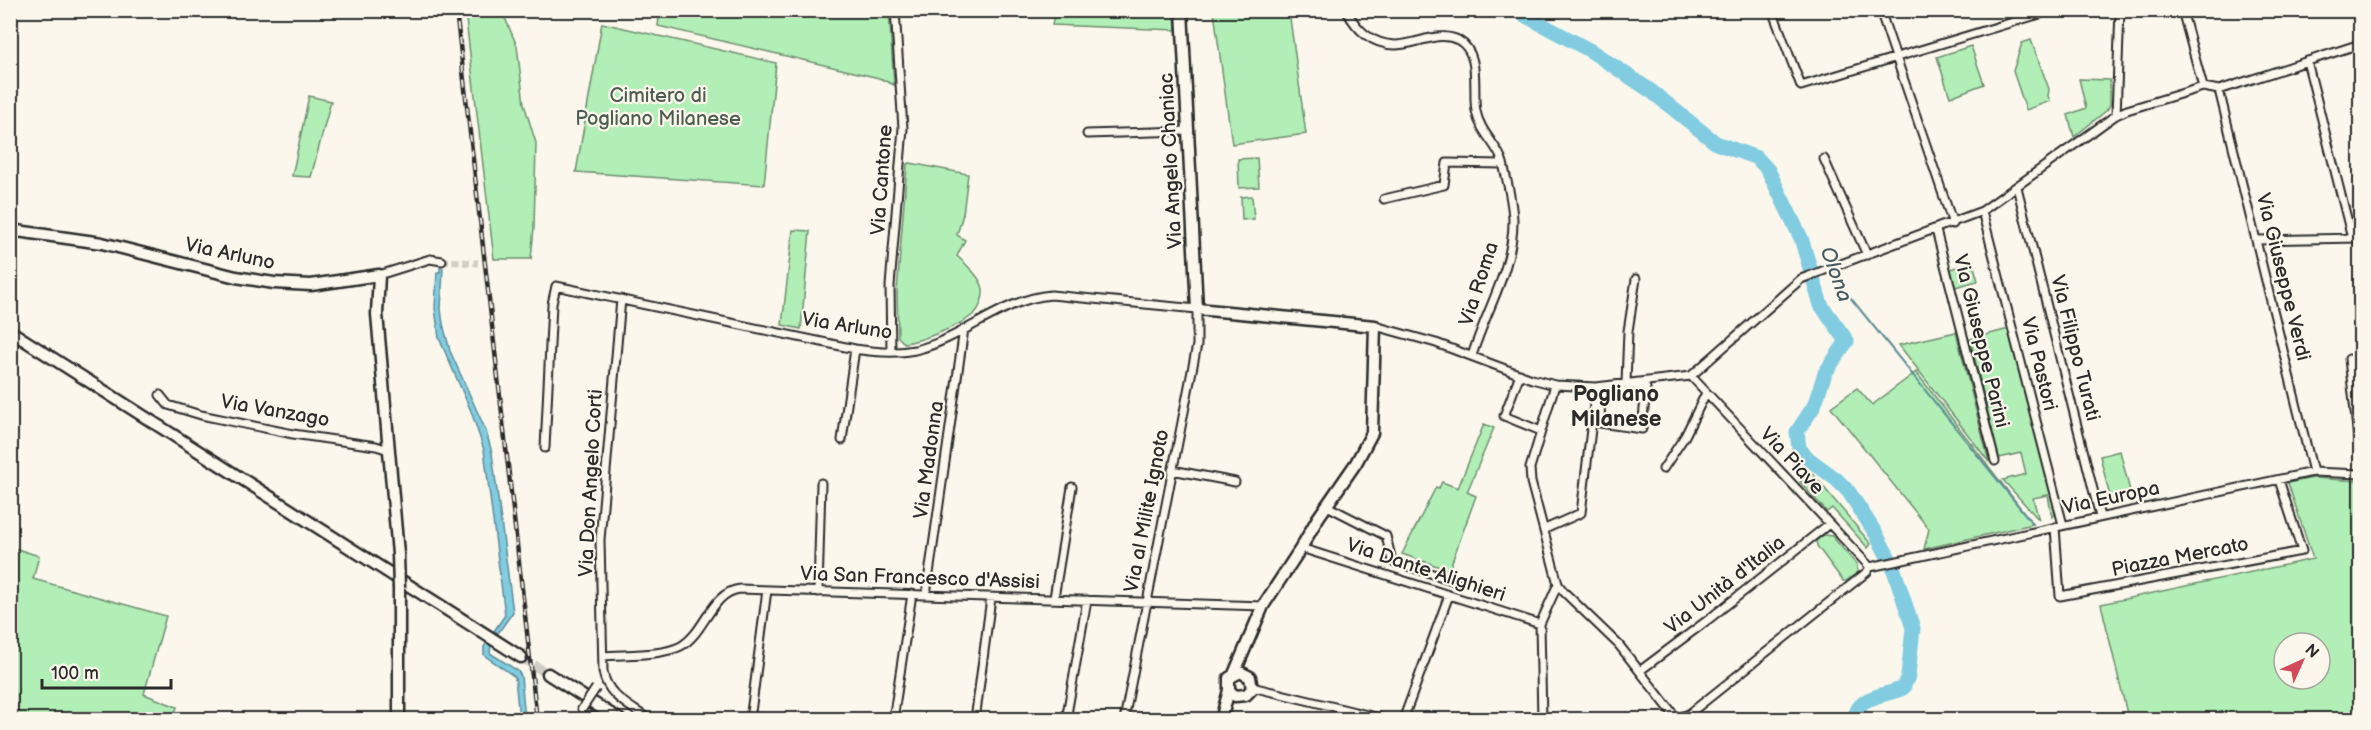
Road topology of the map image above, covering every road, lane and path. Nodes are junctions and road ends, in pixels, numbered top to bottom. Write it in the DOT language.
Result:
graph roads {
  1 [pos="895,10"];
  2 [pos="1182,10"];
  3 [pos="1346,10"];
  4 [pos="1772,10"];
  5 [pos="1881,10"];
  6 [pos="2053,10"];
  7 [pos="2120,10"];
  8 [pos="2182,10"];
  9 [pos="2361,44"];
  10 [pos="1897,58"];
  11 [pos="2307,61"];
  12 [pos="2203,87"];
  13 [pos="2219,90"];
  14 [pos="2116,115"];
  15 [pos="1186,131"];
  16 [pos="1087,134"];
  17 [pos="1824,159"];
  18 [pos="1503,164"];
  19 [pos="2017,187"];
  20 [pos="1384,199"];
  21 [pos="1982,211"];
  22 [pos="1953,224"];
  23 [pos="10,230"];
  24 [pos="1936,230"];
  25 [pos="2361,237"];
  26 [pos="2352,238"];
  27 [pos="2257,240"];
  28 [pos="1867,255"];
  29 [pos="442,261"];
  30 [pos="379,275"];
  31 [pos="1636,279"];
  32 [pos="621,299"];
  33 [pos="1197,309"];
  34 [pos="1375,326"];
  35 [pos="964,329"];
  36 [pos="10,331"];
  37 [pos="855,350"];
  38 [pos="891,352"];
  39 [pos="1472,356"];
  40 [pos="2349,359"];
  41 [pos="1520,374"];
  42 [pos="1691,376"];
  43 [pos="1626,383"];
  44 [pos="1555,386"];
  45 [pos="1599,389"];
  46 [pos="1706,393"];
  47 [pos="160,395"];
  48 [pos="1541,431"];
  49 [pos="842,440"];
  50 [pos="545,448"];
  51 [pos="389,450"];
  52 [pos="2361,456"];
  53 [pos="1995,461"];
  54 [pos="1663,469"];
  55 [pos="1172,471"];
  56 [pos="2313,472"];
  57 [pos="2361,474"];
  58 [pos="2279,480"];
  59 [pos="1234,482"];
  60 [pos="821,483"];
  61 [pos="1072,487"];
  62 [pos="1327,506"];
  63 [pos="2100,517"];
  64 [pos="1829,524"];
  65 [pos="2059,526"];
  66 [pos="1545,529"];
  67 [pos="1301,548"];
  68 [pos="1870,567"];
  69 [pos="1455,581"];
  70 [pos="1558,584"];
  71 [pos="766,590"];
  72 [pos="818,592"];
  73 [pos="912,594"];
  74 [pos="926,595"];
  75 [pos="1449,595"];
  76 [pos="991,598"];
  77 [pos="1054,598"];
  78 [pos="1088,600"];
  79 [pos="1146,601"];
  80 [pos="1263,606"];
  81 [pos="1540,624"];
  82 [pos="1245,647"];
  83 [pos="603,656"];
  84 [pos="521,657"];
  85 [pos="1641,670"];
  86 [pos="548,674"];
  87 [pos="1234,674"];
  88 [pos="605,682"];
  89 [pos="1252,683"];
  90 [pos="1233,693"];
  91 [pos="1221,719"];
  92 [pos="1676,719"];
  93 [pos="399,720"];
  94 [pos="594,720"];
  95 [pos="620,720"];
  96 [pos="650,720"];
  97 [pos="750,720"];
  98 [pos="893,720"];
  99 [pos="975,720"];
  100 [pos="1066,720"];
  101 [pos="1124,720"];
  102 [pos="1388,720"];
  103 [pos="1403,720"];
  104 [pos="1542,720"];
  1 -- 38 [label="street, Via Cantone"];
  2 -- 15 [label="street, Via Angelo Chaniac"];
  3 -- 18 [label="street, Via Roma"];
  4 -- 10 [label="street"];
  5 -- 10 [label="street"];
  6 -- 10 [label="street"];
  7 -- 14 [label="street"];
  8 -- 12 [label="street"];
  9 -- 11 [label="street"];
  10 -- 22 [label="street"];
  11 -- 13 [label="street"];
  11 -- 26 [label="street"];
  12 -- 13 [label="street"];
  12 -- 14 [label="street"];
  13 -- 27 [label="street, Via Giuseppe Verdi"];
  14 -- 19 [label="street"];
  15 -- 16 [label="street"];
  15 -- 33 [label="street, Via Angelo Chaniac"];
  17 -- 28 [label="street"];
  18 -- 20 [label="street"];
  18 -- 39 [label="street, Via Roma"];
  19 -- 21 [label="street"];
  19 -- 63 [label="street, Via Filippo Turati"];
  21 -- 22 [label="street"];
  21 -- 65 [label="street, Via Pastori"];
  22 -- 24 [label="street"];
  23 -- 30 [label="street, Via Arluno"];
  24 -- 28 [label="street"];
  24 -- 53 [label="street, Via Giuseppe Parini"];
  25 -- 26 [label="street"];
  26 -- 27 [label="street"];
  27 -- 56 [label="street, Via Giuseppe Verdi"];
  28 -- 42 [label="street"];
  29 -- 30 [label="street, Via Arluno"];
  30 -- 51 [label="street"];
  31 -- 43 [label="street"];
  32 -- 37 [label="street, Via Arluno"];
  32 -- 50 [label="street, Via Arluno"];
  32 -- 83 [label="street, Via Don Angelo Corti"];
  33 -- 34 [label="street"];
  33 -- 35 [label="street, Via Arluno"];
  33 -- 55 [label="street, Via al Milite Ignoto"];
  34 -- 39 [label="street"];
  34 -- 62 [label="street"];
  35 -- 38 [label="street, Via Arluno"];
  35 -- 74 [label="street, Via Madonna"];
  36 -- 84 [label="street"];
  37 -- 38 [label="street, Via Arluno"];
  37 -- 49 [label="street"];
  39 -- 41 [label="street"];
  40 -- 52 [label="street"];
  41 -- 44 [label="street"];
  41 -- 48 [label="street"];
  42 -- 43 [label="street"];
  42 -- 46 [label="street, Via Piave"];
  43 -- 45 [label="street"];
  44 -- 45 [label="street"];
  44 -- 48 [label="street"];
  45 -- 45 [label="street"];
  45 -- 66 [label="street"];
  46 -- 54 [label="street"];
  46 -- 64 [label="street, Via Piave"];
  47 -- 51 [label="street, Via Vanzago"];
  48 -- 66 [label="street"];
  51 -- 93 [label="street, bridge"];
  55 -- 59 [label="street"];
  55 -- 79 [label="street, Via al Milite Ignoto"];
  56 -- 57 [label="street, Via Europa"];
  56 -- 58 [label="street, Via Europa"];
  58 -- 63 [label="street, Via Europa"];
  58 -- 65 [label="street, Piazza Mercato"];
  60 -- 72 [label="street"];
  61 -- 77 [label="street"];
  62 -- 67 [label="street"];
  62 -- 69 [label="street"];
  63 -- 65 [label="street, Via Europa"];
  64 -- 68 [label="street, Via Piave"];
  64 -- 85 [label="street, Via Unità d'Italia"];
  65 -- 68 [label="street, Via Europa"];
  66 -- 70 [label="street"];
  67 -- 75 [label="street, Via Dante Alighieri"];
  67 -- 80 [label="street"];
  68 -- 92 [label="street"];
  70 -- 81 [label="street"];
  70 -- 85 [label="street"];
  71 -- 72 [label="street, Via San Francesco d'Assisi"];
  71 -- 83 [label="street, Via San Francesco d'Assisi"];
  71 -- 97 [label="street"];
  72 -- 73 [label="street, Via San Francesco d'Assisi"];
  73 -- 74 [label="street, Via San Francesco d'Assisi"];
  73 -- 98 [label="street"];
  74 -- 76 [label="street, Via San Francesco d'Assisi"];
  75 -- 81 [label="street, Via Dante Alighieri"];
  75 -- 103 [label="street"];
  76 -- 77 [label="street, Via San Francesco d'Assisi"];
  76 -- 99 [label="street"];
  77 -- 78 [label="street, Via San Francesco d'Assisi"];
  78 -- 79 [label="street, Via San Francesco d'Assisi"];
  78 -- 100 [label="street"];
  79 -- 80 [label="street, Via San Francesco d'Assisi"];
  79 -- 101 [label="street, Via al Milite Ignoto"];
  80 -- 82 [label="street"];
  81 -- 104 [label="street"];
  82 -- 87 [label="street"];
  82 -- 89 [label="street"];
  83 -- 88 [label="street, Via Don Angelo Corti"];
  85 -- 92 [label="street"];
  86 -- 95 [label="street"];
  87 -- 89 [label="street"];
  87 -- 90 [label="street"];
  88 -- 94 [label="street, bridge"];
  88 -- 96 [label="street"];
  89 -- 90 [label="street"];
  89 -- 102 [label="street"];
  90 -- 91 [label="street"];
}
